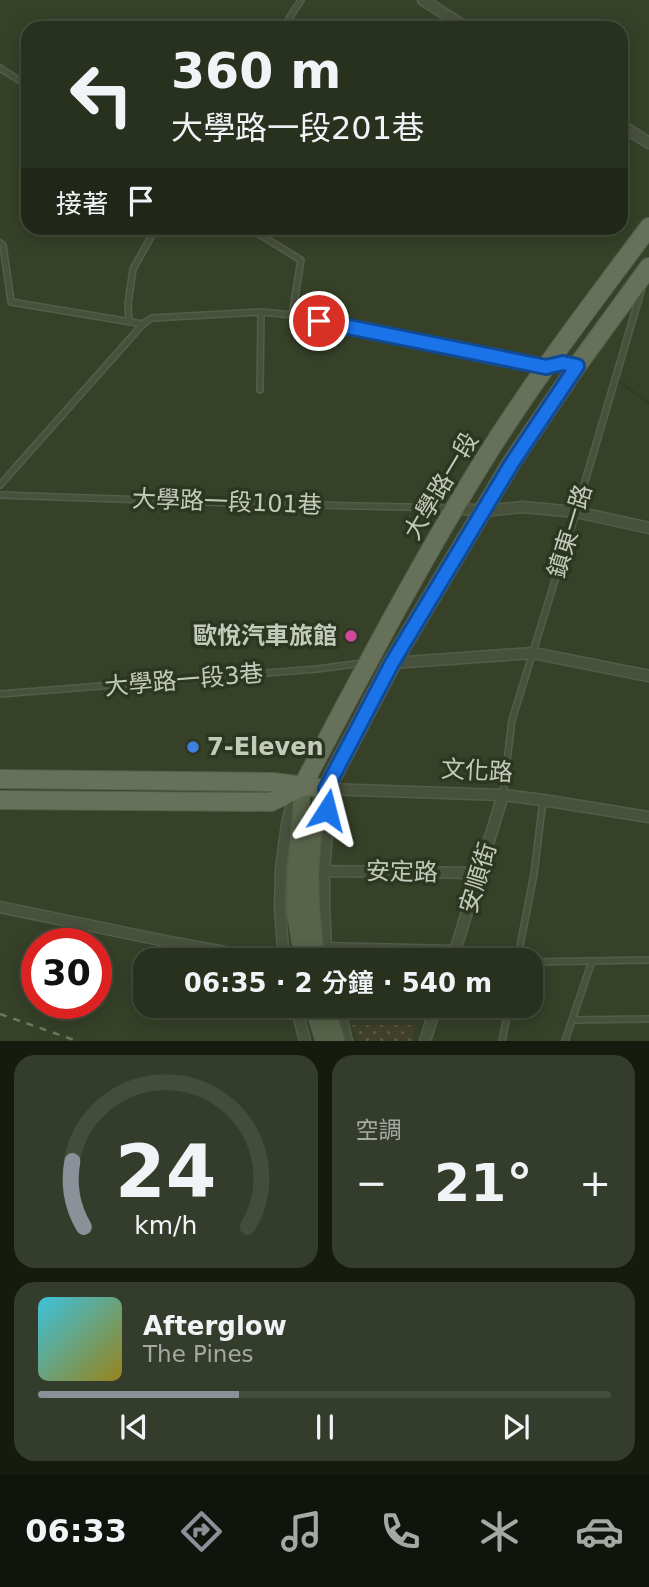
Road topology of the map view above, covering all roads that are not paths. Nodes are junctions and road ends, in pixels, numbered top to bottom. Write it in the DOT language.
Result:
graph roads {
  1 [pos="301,0"];
  2 [pos="423,0"];
  3 [pos="288,21"];
  4 [pos="456,21"];
  5 [pos="0,68"];
  6 [pos="21,82"];
  7 [pos="628,130"];
  8 [pos="649,143"];
  9 [pos="649,227"];
  10 [pos="152,235"];
  11 [pos="260,235"];
  12 [pos="0,243"];
  13 [pos="649,267"];
  14 [pos="261,312"];
  15 [pos="292,315"];
  16 [pos="129,321"];
  17 [pos="143,324"];
  18 [pos="550,366"];
  19 [pos="260,390"];
  20 [pos="0,485"];
  21 [pos="0,495"];
  22 [pos="455,508"];
  23 [pos="483,511"];
  24 [pos="576,512"];
  25 [pos="649,528"];
  26 [pos="533,653"];
  27 [pos="368,662"];
  28 [pos="392,663"];
  29 [pos="649,676"];
  30 [pos="0,694"];
  31 [pos="0,779"];
  32 [pos="302,787"];
  33 [pos="326,789"];
  34 [pos="503,795"];
  35 [pos="0,800"];
  36 [pos="543,800"];
  37 [pos="649,817"];
  38 [pos="307,823"];
  39 [pos="324,871"];
  40 [pos="479,873"];
  41 [pos="0,906"];
  42 [pos="326,947"];
  43 [pos="206,948"];
  44 [pos="280,948"];
  45 [pos="301,948"];
  46 [pos="315,948"];
  47 [pos="322,948"];
  48 [pos="340,948"];
  49 [pos="456,948"];
  50 [pos="520,948"];
  51 [pos="649,960"];
  52 [pos="592,961"];
  53 [pos="543,962"];
  54 [pos="299,1018"];
  55 [pos="317,1018"];
  56 [pos="330,1018"];
  57 [pos="342,1018"];
  58 [pos="432,1018"];
  59 [pos="506,1018"];
  60 [pos="649,1019"];
  61 [pos="572,1020"];
  62 [pos="305,1041"];
  63 [pos="324,1041"];
  64 [pos="337,1041"];
  65 [pos="347,1041"];
  66 [pos="425,1041"];
  67 [pos="502,1041"];
  68 [pos="565,1041"];
  1 -- 3 [label="lane"];
  2 -- 4 [label="street"];
  5 -- 6 [label="lane"];
  7 -- 8 [label="street"];
  9 -- 18 [label="main road, 大學路一段"];
  10 -- 16 [label="lane"];
  11 -- 15 [label="lane"];
  12 -- 16 [label="lane"];
  13 -- 23 [label="main road, 大學路一段"];
  13 -- 24 [label="lane, 鎮東一路"];
  14 -- 15 [label="lane"];
  14 -- 17 [label="lane"];
  14 -- 19 [label="lane"];
  15 -- 18 [label="lane"];
  16 -- 17 [label="lane"];
  17 -- 20 [label="lane"];
  18 -- 22 [label="main road, 大學路一段"];
  21 -- 22 [label="lane, 大學路一段101巷"];
  22 -- 23 [label="street"];
  22 -- 27 [label="main road, 大學路一段"];
  23 -- 24 [label="street"];
  23 -- 28 [label="main road, 大學路一段"];
  24 -- 25 [label="street"];
  24 -- 26 [label="lane, 鎮東一路"];
  26 -- 28 [label="street"];
  26 -- 29 [label="street"];
  26 -- 34 [label="lane, 鎮東一路"];
  27 -- 30 [label="lane, 大學路一段3巷"];
  27 -- 32 [label="main road, 大學路一段"];
  28 -- 33 [label="main road, 大學路一段"];
  31 -- 32 [label="main road, 文化路"];
  32 -- 33 [label="main road, 文化路"];
  32 -- 35 [label="main road"];
  32 -- 38 [label="street"];
  32 -- 44 [label="street"];
  33 -- 34 [label="street, 文化路"];
  33 -- 38 [label="street"];
  33 -- 39 [label="street"];
  34 -- 36 [label="street, 文化路"];
  34 -- 40 [label="street, 安順街"];
  36 -- 37 [label="street, 文化路"];
  36 -- 50 [label="lane"];
  38 -- 45 [label="street, bridge"];
  38 -- 46 [label="street, bridge"];
  39 -- 40 [label="street, 安定路"];
  39 -- 42 [label="street"];
  40 -- 49 [label="street, 安順街"];
  41 -- 43 [label="street"];
  42 -- 47 [label="street"];
  42 -- 48 [label="street"];
  51 -- 52 [label="lane"];
  52 -- 53 [label="lane"];
  52 -- 61 [label="lane"];
  54 -- 62 [label="street"];
  55 -- 63 [label="street"];
  56 -- 64 [label="street"];
  57 -- 65 [label="street"];
  58 -- 66 [label="street"];
  59 -- 67 [label="lane"];
  60 -- 61 [label="lane"];
  61 -- 68 [label="lane"];
}
